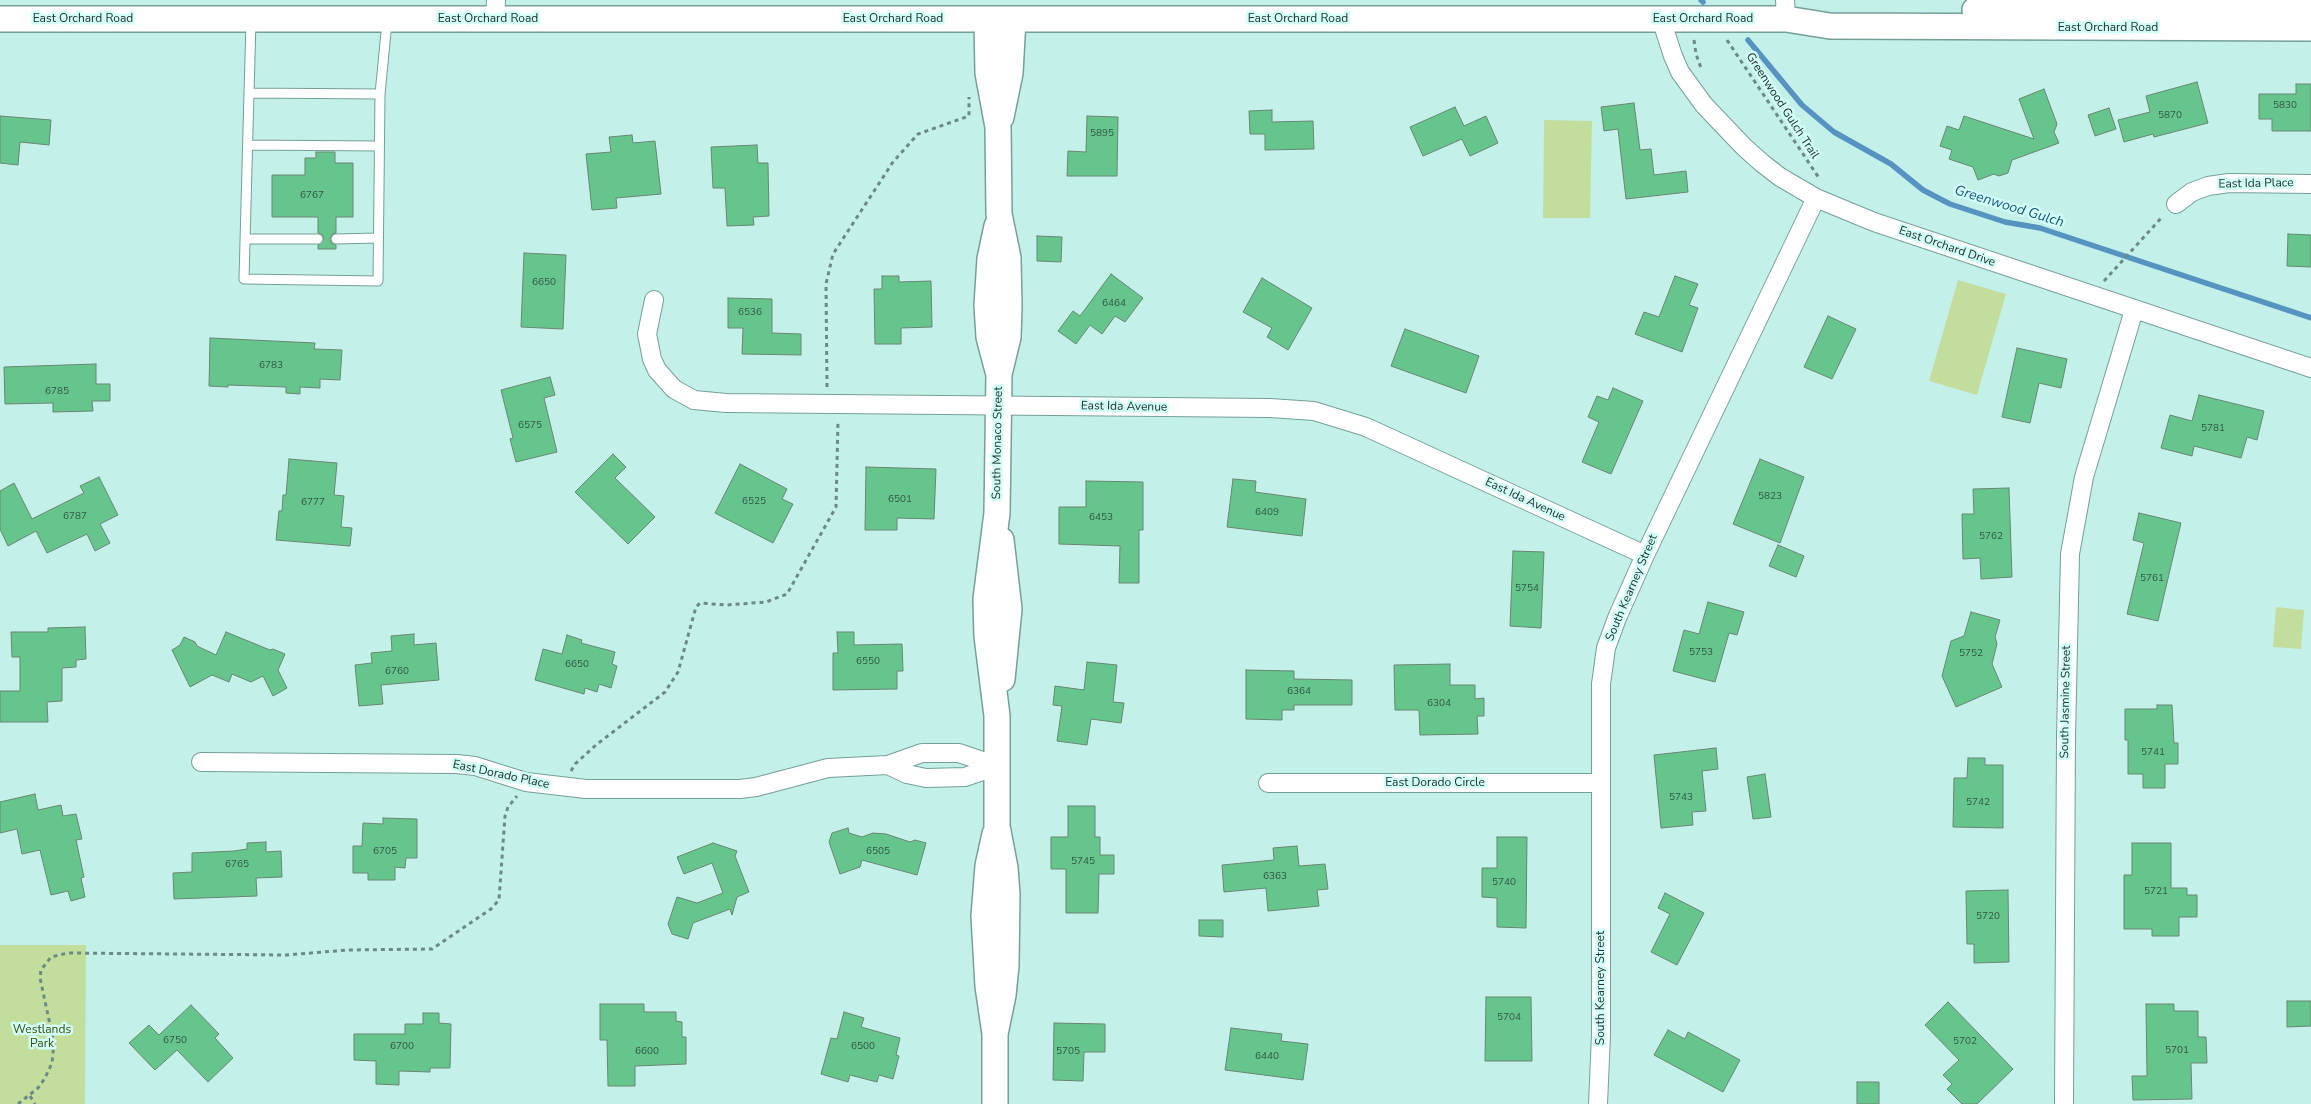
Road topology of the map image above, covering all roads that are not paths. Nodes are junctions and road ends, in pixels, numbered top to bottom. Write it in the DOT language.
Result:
graph roads {
  1 [pos="2280,2"];
  2 [pos="2311,3"];
  3 [pos="1786,9"];
  4 [pos="495,10"];
  5 [pos="2025,13"];
  6 [pos="0,19"];
  7 [pos="251,19"];
  8 [pos="388,19"];
  9 [pos="986,19"];
  10 [pos="1013,19"];
  11 [pos="1661,19"];
  12 [pos="2280,28"];
  13 [pos="2311,28"];
  14 [pos="250,93"];
  15 [pos="380,94"];
  16 [pos="998,127"];
  17 [pos="248,145"];
  18 [pos="379,146"];
  19 [pos="2311,184"];
  20 [pos="1819,190"];
  21 [pos="2176,204"];
  22 [pos="378,238"];
  23 [pos="245,239"];
  24 [pos="318,239"];
  25 [pos="336,239"];
  26 [pos="654,300"];
  27 [pos="2134,310"];
  28 [pos="2311,368"];
  29 [pos="998,405"];
  30 [pos="1645,555"];
  31 [pos="201,762"];
  32 [pos="888,765"];
  33 [pos="997,766"];
  34 [pos="1268,783"];
  35 [pos="1601,783"];
  36 [pos="995,1104"];
  37 [pos="1598,1104"];
  38 [pos="2064,1104"];
  1 -- 2 [label="main road, East Orchard Road"];
  1 -- 5 [label="main road, East Orchard Road"];
  1 -- 12 [label="street"];
  3 -- 5 [label="main road, East Orchard Road"];
  3 -- 11 [label="main road, East Orchard Road"];
  4 -- 8 [label="main road, East Orchard Road"];
  4 -- 9 [label="main road, East Orchard Road"];
  5 -- 12 [label="main road, East Orchard Road"];
  6 -- 7 [label="main road, East Orchard Road"];
  7 -- 8 [label="main road, East Orchard Road"];
  7 -- 14 [label="lane"];
  8 -- 15 [label="lane"];
  9 -- 10 [label="main road, East Orchard Road"];
  9 -- 16 [label="main road, South Monaco Street"];
  10 -- 11 [label="main road, East Orchard Road"];
  10 -- 16 [label="main road, South Monaco Street"];
  11 -- 20 [label="street, East Orchard Drive"];
  12 -- 13 [label="main road, East Orchard Road"];
  14 -- 15 [label="lane"];
  14 -- 17 [label="lane"];
  15 -- 18 [label="lane"];
  16 -- 29 [label="main road, South Monaco Street"];
  17 -- 18 [label="lane"];
  17 -- 23 [label="lane"];
  18 -- 22 [label="lane"];
  19 -- 21 [label="street, East Ida Place"];
  20 -- 27 [label="street, East Orchard Drive"];
  20 -- 30 [label="street, South Kearney Street"];
  22 -- 23 [label="lane"];
  22 -- 25 [label="lane"];
  23 -- 24 [label="lane"];
  26 -- 29 [label="street, East Ida Avenue"];
  27 -- 28 [label="street, East Orchard Drive"];
  27 -- 38 [label="street, South Jasmine Street"];
  29 -- 30 [label="street, East Ida Avenue"];
  29 -- 33 [label="main road, South Monaco Street"];
  30 -- 35 [label="street, South Kearney Street"];
  31 -- 32 [label="street, East Dorado Place"];
  32 -- 33 [label="street, East Dorado Place"];
  32 -- 33 [label="street, East Dorado Place"];
  33 -- 36 [label="main road, South Monaco Street"];
  34 -- 35 [label="street, East Dorado Circle"];
  35 -- 37 [label="street, South Kearney Street"];
}
